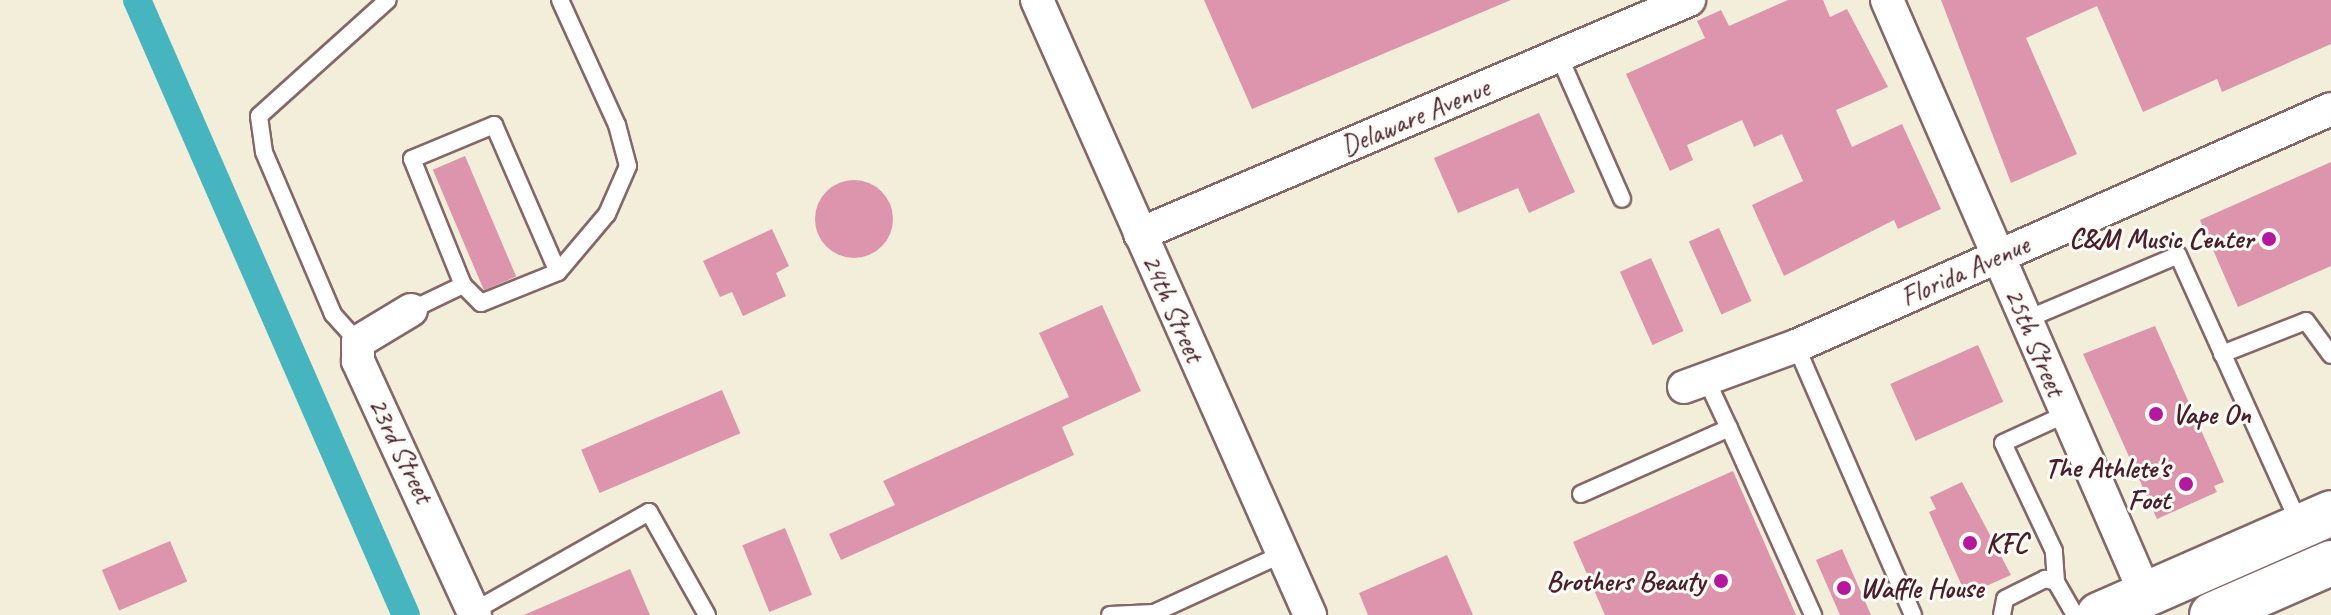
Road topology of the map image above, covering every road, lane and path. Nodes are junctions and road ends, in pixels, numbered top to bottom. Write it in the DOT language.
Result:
graph roads {
  1 [pos="388,0"];
  2 [pos="560,0"];
  3 [pos="1037,0"];
  4 [pos="1689,0"];
  5 [pos="1887,0"];
  6 [pos="1559,56"];
  7 [pos="2331,109"];
  8 [pos="1622,199"];
  9 [pos="1140,234"];
  10 [pos="1998,256"];
  11 [pos="558,272"];
  12 [pos="463,285"];
  13 [pos="411,310"];
  14 [pos="2025,320"];
  15 [pos="358,342"];
  16 [pos="1796,346"];
  17 [pos="2222,354"];
  18 [pos="2331,355"];
  19 [pos="1695,383"];
  20 [pos="2066,414"];
  21 [pos="1729,428"];
  22 [pos="1581,494"];
  23 [pos="2316,519"];
  24 [pos="1282,554"];
  25 [pos="2325,571"];
  26 [pos="2056,582"];
  27 [pos="2158,605"];
  28 [pos="474,613"];
  29 [pos="707,615"];
  30 [pos="1110,615"];
  31 [pos="1310,615"];
  32 [pos="1813,615"];
  33 [pos="1913,615"];
  34 [pos="2002,615"];
  35 [pos="2075,615"];
  36 [pos="2099,615"];
  37 [pos="2212,615"];
  1 -- 15 [label="lane"];
  2 -- 11 [label="lane"];
  3 -- 9 [label="street, 24th Street"];
  4 -- 6 [label="street, Delaware Avenue"];
  5 -- 10 [label="street, 25th Street"];
  6 -- 8 [label="lane"];
  6 -- 9 [label="street, Delaware Avenue"];
  7 -- 10 [label="street, Florida Avenue"];
  9 -- 24 [label="street, 24th Street"];
  10 -- 14 [label="street, 25th Street"];
  10 -- 16 [label="street, Florida Avenue"];
  11 -- 12 [label="lane"];
  11 -- 12 [label="lane"];
  12 -- 13 [label="lane"];
  13 -- 15 [label="street"];
  14 -- 17 [label="lane"];
  14 -- 20 [label="street, 25th Street"];
  15 -- 28 [label="street, 23rd Street"];
  16 -- 19 [label="street, Florida Avenue"];
  16 -- 33 [label="lane"];
  17 -- 18 [label="lane"];
  17 -- 23 [label="lane"];
  19 -- 21 [label="lane"];
  20 -- 26 [label="lane"];
  20 -- 27 [label="street, 25th Street"];
  21 -- 22 [label="lane"];
  21 -- 32 [label="lane"];
  23 -- 27 [label="main road"];
  24 -- 30 [label="lane"];
  24 -- 31 [label="street, 24th Street"];
  25 -- 37 [label="main road"];
  26 -- 34 [label="lane"];
  26 -- 35 [label="lane"];
  27 -- 36 [label="main road"];
  28 -- 29 [label="lane"];
}
